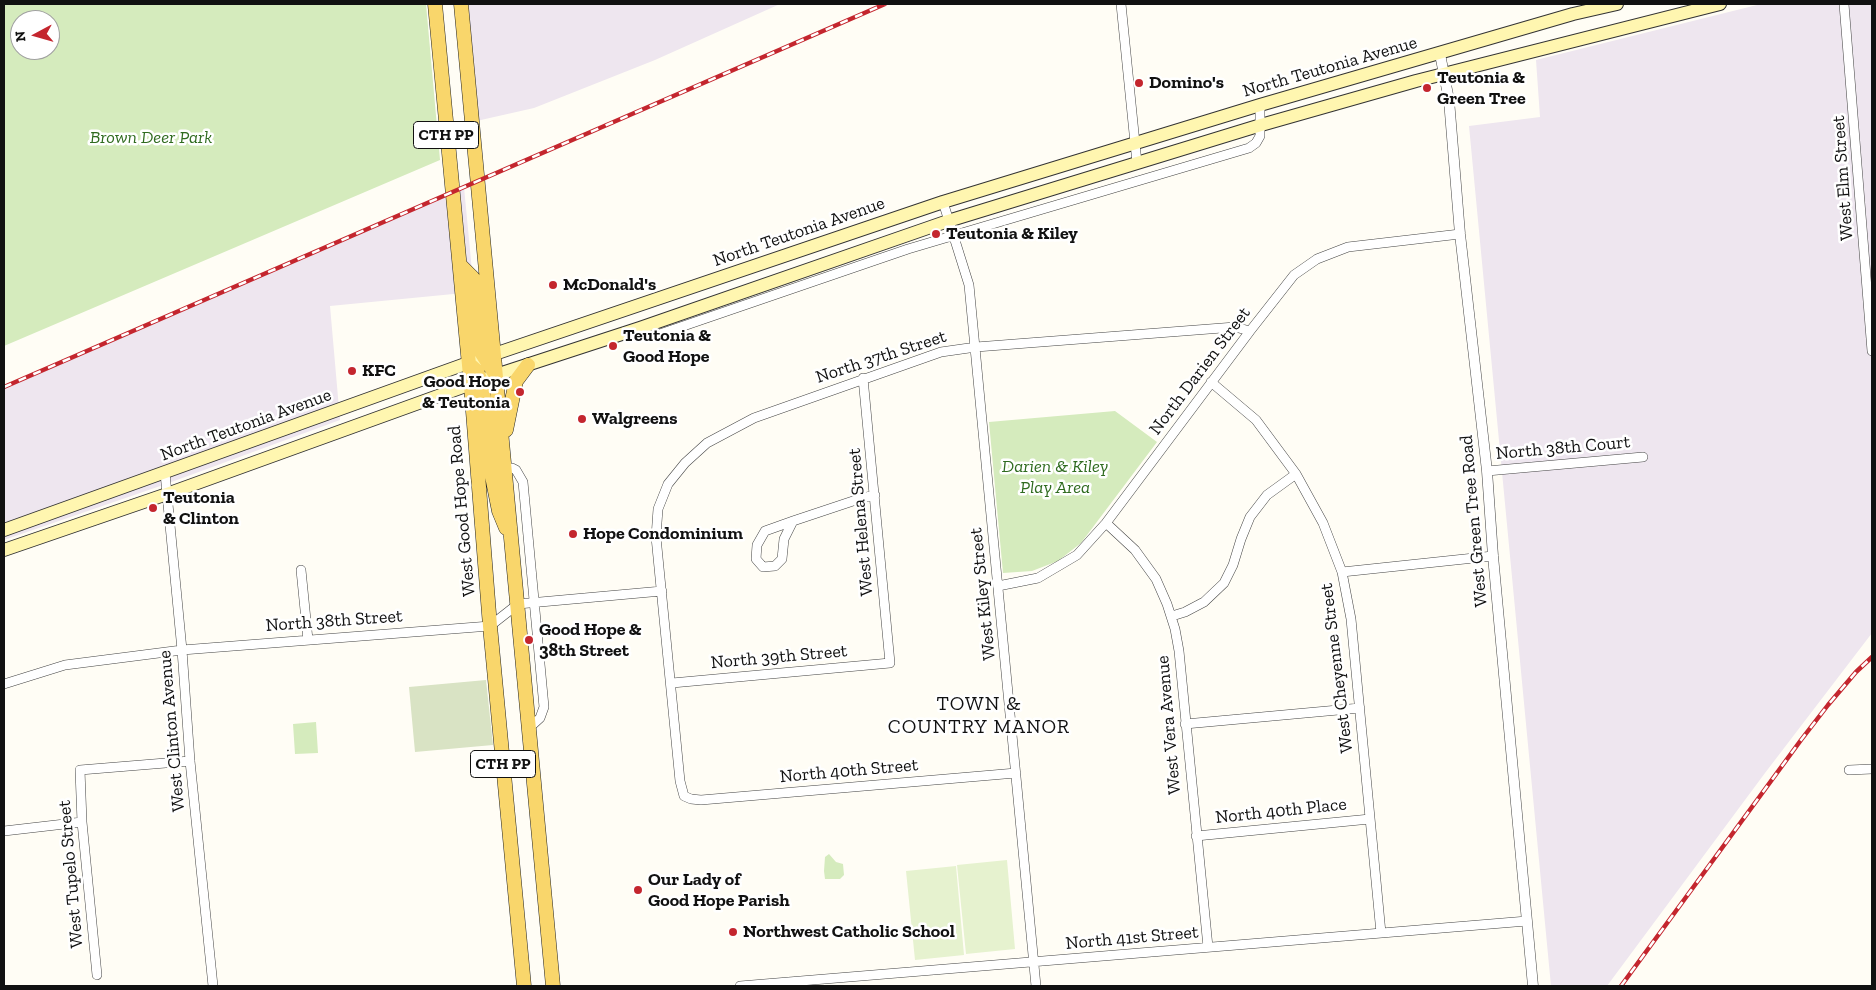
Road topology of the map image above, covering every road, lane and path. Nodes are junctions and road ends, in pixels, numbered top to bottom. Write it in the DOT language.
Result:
graph roads {
  1 [pos="434,4"];
  2 [pos="462,4"];
  3 [pos="1121,4"];
  4 [pos="1617,4"];
  5 [pos="1720,4"];
  6 [pos="1844,4"];
  7 [pos="1440,54"];
  8 [pos="1444,74"];
  9 [pos="1260,105"];
  10 [pos="1262,125"];
  11 [pos="1135,143"];
  12 [pos="1137,163"];
  13 [pos="943,202"];
  14 [pos="948,220"];
  15 [pos="1460,234"];
  16 [pos="953,235"];
  17 [pos="460,266"];
  18 [pos="1250,331"];
  19 [pos="642,333"];
  20 [pos="976,347"];
  21 [pos="1872,351"];
  22 [pos="489,357"];
  23 [pos="468,363"];
  24 [pos="528,365"];
  25 [pos="496,375"];
  26 [pos="863,378"];
  27 [pos="1211,382"];
  28 [pos="476,384"];
  29 [pos="503,446"];
  30 [pos="1643,457"];
  31 [pos="511,469"];
  32 [pos="1487,471"];
  33 [pos="484,472"];
  34 [pos="165,473"];
  35 [pos="1296,474"];
  36 [pos="168,494"];
  37 [pos="875,495"];
  38 [pos="793,521"];
  39 [pos="1106,523"];
  40 [pos="4,530"];
  41 [pos="512,540"];
  42 [pos="4,550"];
  43 [pos="1493,556"];
  44 [pos="301,570"];
  45 [pos="1342,572"];
  46 [pos="998,586"];
  47 [pos="662,591"];
  48 [pos="535,602"];
  49 [pos="518,604"];
  50 [pos="1172,616"];
  51 [pos="490,626"];
  52 [pos="308,640"];
  53 [pos="182,650"];
  54 [pos="890,663"];
  55 [pos="672,683"];
  56 [pos="4,684"];
  57 [pos="1360,708"];
  58 [pos="1185,724"];
  59 [pos="529,728"];
  60 [pos="190,761"];
  61 [pos="1872,769"];
  62 [pos="1850,770"];
  63 [pos="1016,773"];
  64 [pos="684,796"];
  65 [pos="1370,818"];
  66 [pos="82,822"];
  67 [pos="4,831"];
  68 [pos="1196,836"];
  69 [pos="1527,921"];
  70 [pos="1381,933"];
  71 [pos="1208,948"];
  72 [pos="1034,962"];
  73 [pos="96,975"];
  74 [pos="214,986"];
  75 [pos="524,986"];
  76 [pos="553,986"];
  77 [pos="740,986"];
  78 [pos="1036,986"];
  79 [pos="1533,986"];
  1 -- 17 [label="main road, CTH PP"];
  2 -- 22 [label="main road, CTH PP"];
  3 -- 11 [label="street"];
  4 -- 7 [label="main road, North Teutonia Avenue"];
  5 -- 8 [label="main road, North Teutonia Avenue"];
  6 -- 21 [label="street, West Elm Street"];
  7 -- 8 [label="street, West Green Tree Road"];
  7 -- 9 [label="main road, North Teutonia Avenue"];
  8 -- 10 [label="main road, North Teutonia Avenue"];
  8 -- 15 [label="street, West Green Tree Road"];
  9 -- 10 [label="street"];
  9 -- 11 [label="main road, North Teutonia Avenue"];
  10 -- 12 [label="main road, North Teutonia Avenue"];
  10 -- 16 [label="street, North Teutonia Avenue"];
  11 -- 12 [label="street"];
  11 -- 13 [label="main road, North Teutonia Avenue"];
  12 -- 14 [label="main road, North Teutonia Avenue"];
  13 -- 14 [label="street, West Kiley Street"];
  13 -- 22 [label="main road, North Teutonia Avenue"];
  14 -- 16 [label="street, West Kiley Street"];
  14 -- 19 [label="main road, North Teutonia Avenue"];
  15 -- 18 [label="street, North Darien Street"];
  15 -- 32 [label="street, West Green Tree Road"];
  16 -- 19 [label="street, North Teutonia Avenue"];
  16 -- 20 [label="street, West Kiley Street"];
  17 -- 22 [label="main road"];
  17 -- 23 [label="main road, CTH PP"];
  18 -- 20 [label="street, North 37th Street"];
  18 -- 27 [label="street, North Darien Street"];
  19 -- 24 [label="main road, North Teutonia Avenue"];
  20 -- 26 [label="street, North 37th Street"];
  20 -- 46 [label="street, West Kiley Street"];
  22 -- 23 [label="main road, North Teutonia Avenue"];
  22 -- 25 [label="main road"];
  23 -- 28 [label="main road"];
  23 -- 34 [label="main road, North Teutonia Avenue"];
  24 -- 25 [label="main road, North Teutonia Avenue"];
  24 -- 29 [label="main road"];
  25 -- 28 [label="main road, North Teutonia Avenue"];
  25 -- 29 [label="main road, CTH PP"];
  26 -- 37 [label="street, West Helena Street"];
  26 -- 47 [label="street, North 37th Street"];
  27 -- 35 [label="street, West Cheyenne Street"];
  27 -- 39 [label="street, North Darien Street"];
  28 -- 33 [label="main road"];
  28 -- 36 [label="main road, North Teutonia Avenue"];
  29 -- 31 [label="main road, CTH PP"];
  30 -- 32 [label="street, North 38th Court"];
  31 -- 33 [label="street"];
  31 -- 41 [label="main road, CTH PP"];
  31 -- 48 [label="street"];
  32 -- 43 [label="street, West Green Tree Road"];
  33 -- 41 [label="main road"];
  33 -- 51 [label="main road, West Good Hope Road / CTH PP"];
  34 -- 36 [label="street, West Clinton Avenue"];
  34 -- 40 [label="main road, North Teutonia Avenue"];
  35 -- 45 [label="street, West Cheyenne Street"];
  35 -- 50 [label="street"];
  36 -- 42 [label="main road, North Teutonia Avenue"];
  36 -- 53 [label="street, West Clinton Avenue"];
  37 -- 38 [label="street"];
  37 -- 54 [label="street, West Helena Street"];
  38 -- 38 [label="street"];
  39 -- 46 [label="street, North Darien Street"];
  39 -- 50 [label="street, West Vera Avenue"];
  41 -- 49 [label="main road, CTH PP"];
  43 -- 45 [label="street"];
  43 -- 69 [label="street, West Green Tree Road"];
  44 -- 52 [label="street"];
  45 -- 57 [label="street, West Cheyenne Street"];
  46 -- 63 [label="street, West Kiley Street"];
  47 -- 48 [label="street"];
  47 -- 55 [label="street, North 37th Street"];
  48 -- 49 [label="street"];
  48 -- 59 [label="street"];
  49 -- 51 [label="street"];
  49 -- 59 [label="main road, CTH PP"];
  50 -- 58 [label="street, West Vera Avenue"];
  51 -- 52 [label="street, North 38th Street"];
  51 -- 75 [label="main road, West Good Hope Road / CTH PP"];
  52 -- 53 [label="street, North 38th Street"];
  53 -- 56 [label="street, North 38th Street"];
  53 -- 60 [label="street, West Clinton Avenue"];
  54 -- 55 [label="street, North 39th Street"];
  55 -- 64 [label="street, North 37th Street"];
  57 -- 58 [label="street"];
  57 -- 65 [label="street, West Cheyenne Street"];
  58 -- 68 [label="street, West Vera Avenue"];
  59 -- 76 [label="main road, CTH PP"];
  60 -- 66 [label="street, West Tupelo Street"];
  60 -- 74 [label="street, West Clinton Avenue"];
  61 -- 62 [label="street"];
  63 -- 64 [label="street, North 40th Street"];
  63 -- 72 [label="street, West Kiley Street"];
  65 -- 68 [label="street, North 40th Place"];
  65 -- 70 [label="street, West Cheyenne Street"];
  66 -- 67 [label="street"];
  66 -- 73 [label="street, West Tupelo Street"];
  68 -- 71 [label="street, West Vera Avenue"];
  69 -- 70 [label="street, North 41st Street"];
  69 -- 79 [label="street, West Green Tree Road"];
  70 -- 71 [label="street, North 41st Street"];
  71 -- 72 [label="street, North 41st Street"];
  72 -- 77 [label="street, North 41st Street"];
  72 -- 78 [label="street, West Kiley Street"];
}
